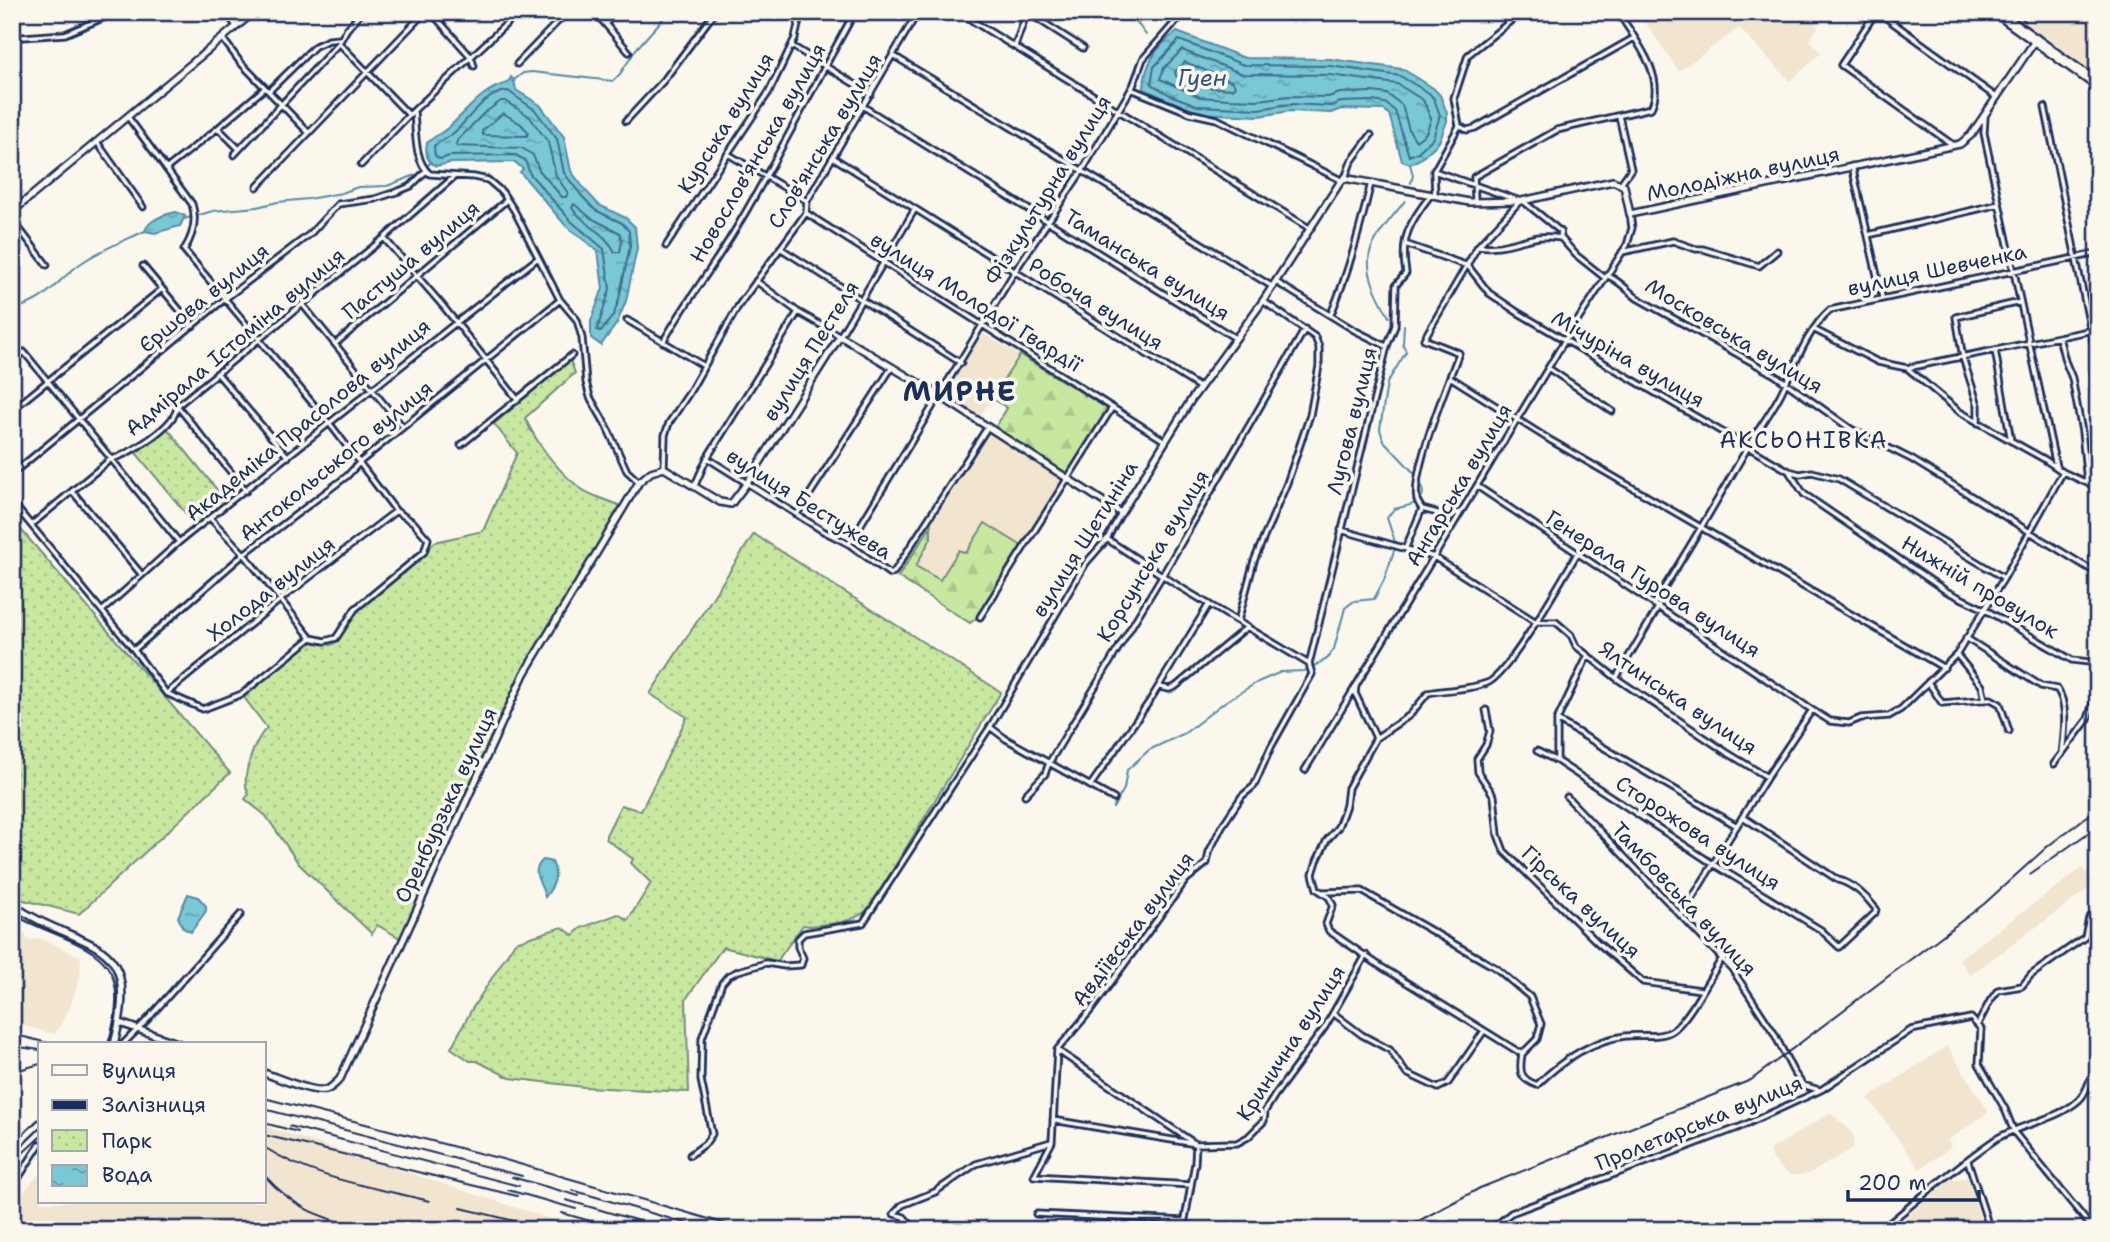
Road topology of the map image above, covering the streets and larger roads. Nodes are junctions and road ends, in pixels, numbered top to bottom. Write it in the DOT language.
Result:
graph roads {
  1 [pos="117,12"];
  2 [pos="226,12"];
  3 [pos="254,12"];
  4 [pos="362,12"];
  5 [pos="425,12"];
  6 [pos="431,12"];
  7 [pos="519,12"];
  8 [pos="567,12"];
  9 [pos="595,12"];
  10 [pos="617,12"];
  11 [pos="715,12"];
  12 [pos="801,12"];
  13 [pos="855,12"];
  14 [pos="958,12"];
  15 [pos="1027,12"];
  16 [pos="1193,12"];
  17 [pos="1522,12"];
  18 [pos="1618,12"];
  19 [pos="1877,12"];
  20 [pos="1993,12"];
  21 [pos="2000,12"];
  22 [pos="917,13"];
  23 [pos="605,24"];
  24 [pos="236,26"];
  25 [pos="23,37"];
  26 [pos="221,38"];
  27 [pos="1634,38"];
  28 [pos="2035,40"];
  29 [pos="340,41"];
  30 [pos="792,46"];
  31 [pos="1015,46"];
  32 [pos="1083,48"];
  33 [pos="629,51"];
  34 [pos="894,56"];
  35 [pos="471,57"];
  36 [pos="517,64"];
  37 [pos="474,66"];
  38 [pos="826,66"];
  39 [pos="369,72"];
  40 [pos="2098,82"];
  41 [pos="2098,88"];
  42 [pos="267,89"];
  43 [pos="1131,89"];
  44 [pos="871,95"];
  45 [pos="1996,97"];
  46 [pos="282,105"];
  47 [pos="864,107"];
  48 [pos="2045,107"];
  49 [pos="1117,111"];
  50 [pos="1986,112"];
  51 [pos="412,113"];
  52 [pos="1619,116"];
  53 [pos="128,117"];
  54 [pos="626,121"];
  55 [pos="1459,127"];
  56 [pos="218,128"];
  57 [pos="309,133"];
  58 [pos="1371,135"];
  59 [pos="97,142"];
  60 [pos="1955,146"];
  61 [pos="240,149"];
  62 [pos="729,154"];
  63 [pos="234,155"];
  64 [pos="834,158"];
  65 [pos="361,165"];
  66 [pos="1852,166"];
  67 [pos="166,169"];
  68 [pos="1082,171"];
  69 [pos="1434,171"];
  70 [pos="426,172"];
  71 [pos="455,176"];
  72 [pos="765,176"];
  73 [pos="1343,179"];
  74 [pos="1371,183"];
  75 [pos="1621,183"];
  76 [pos="1474,184"];
  77 [pos="257,187"];
  78 [pos="1433,196"];
  79 [pos="508,200"];
  80 [pos="807,201"];
  81 [pos="1521,201"];
  82 [pos="1475,202"];
  83 [pos="1999,204"];
  84 [pos="144,207"];
  85 [pos="915,209"];
  86 [pos="12,212"];
  87 [pos="806,213"];
  88 [pos="1630,214"];
  89 [pos="12,219"];
  90 [pos="1049,222"];
  91 [pos="1311,229"];
  92 [pos="1868,235"];
  93 [pos="384,238"];
  94 [pos="1561,238"];
  95 [pos="1405,244"];
  96 [pos="666,246"];
  97 [pos="1478,246"];
  98 [pos="780,248"];
  99 [pos="1777,251"];
  100 [pos="1622,253"];
  101 [pos="2098,253"];
  102 [pos="538,258"];
  103 [pos="2076,258"];
  104 [pos="883,262"];
  105 [pos="47,265"];
  106 [pos="1468,265"];
  107 [pos="143,266"];
  108 [pos="2013,270"];
  109 [pos="1015,271"];
  110 [pos="417,276"];
  111 [pos="1606,277"];
  112 [pos="756,281"];
  113 [pos="1274,285"];
  114 [pos="162,289"];
  115 [pos="226,298"];
  116 [pos="1882,298"];
  117 [pos="863,299"];
  118 [pos="560,300"];
  119 [pos="1264,301"];
  120 [pos="2020,302"];
  121 [pos="302,304"];
  122 [pos="798,312"];
  123 [pos="1331,314"];
  124 [pos="626,320"];
  125 [pos="456,323"];
  126 [pos="193,326"];
  127 [pos="982,326"];
  128 [pos="2098,329"];
  129 [pos="1305,330"];
  130 [pos="1815,330"];
  131 [pos="2090,330"];
  132 [pos="839,336"];
  133 [pos="2059,336"];
  134 [pos="259,338"];
  135 [pos="1235,338"];
  136 [pos="1565,340"];
  137 [pos="663,342"];
  138 [pos="2029,342"];
  139 [pos="335,344"];
  140 [pos="1387,346"];
  141 [pos="1995,351"];
  142 [pos="572,355"];
  143 [pos="1963,358"];
  144 [pos="12,361"];
  145 [pos="486,361"];
  146 [pos="961,363"];
  147 [pos="704,366"];
  148 [pos="2098,366"];
  149 [pos="892,367"];
  150 [pos="1548,368"];
  151 [pos="1907,368"];
  152 [pos="217,373"];
  153 [pos="1450,377"];
  154 [pos="49,382"];
  155 [pos="1786,382"];
  156 [pos="1199,387"];
  157 [pos="373,390"];
  158 [pos="940,396"];
  159 [pos="517,400"];
  160 [pos="177,406"];
  161 [pos="1112,408"];
  162 [pos="12,410"];
  163 [pos="1612,411"];
  164 [pos="1517,419"];
  165 [pos="79,420"];
  166 [pos="1978,423"];
  167 [pos="330,424"];
  168 [pos="403,428"];
  169 [pos="987,428"];
  170 [pos="1165,440"];
  171 [pos="2011,441"];
  172 [pos="461,445"];
  173 [pos="1748,447"];
  174 [pos="288,458"];
  175 [pos="708,458"];
  176 [pos="111,459"];
  177 [pos="360,462"];
  178 [pos="2056,466"];
  179 [pos="664,468"];
  180 [pos="1788,471"];
  181 [pos="2063,472"];
  182 [pos="12,474"];
  183 [pos="1068,479"];
  184 [pos="639,482"];
  185 [pos="2087,482"];
  186 [pos="747,483"];
  187 [pos="695,485"];
  188 [pos="1477,486"];
  189 [pos="2098,488"];
  190 [pos="72,491"];
  191 [pos="246,491"];
  192 [pos="12,502"];
  193 [pos="1421,508"];
  194 [pos="396,511"];
  195 [pos="1461,512"];
  196 [pos="1121,513"];
  197 [pos="797,514"];
  198 [pos="211,519"];
  199 [pos="31,525"];
  200 [pos="1701,528"];
  201 [pos="1341,530"];
  202 [pos="2030,533"];
  203 [pos="1107,539"];
  204 [pos="179,542"];
  205 [pos="849,544"];
  206 [pos="1406,547"];
  207 [pos="244,554"];
  208 [pos="1577,554"];
  209 [pos="1434,557"];
  210 [pos="142,575"];
  211 [pos="2098,575"];
  212 [pos="1162,576"];
  213 [pos="2004,578"];
  214 [pos="281,599"];
  215 [pos="1654,603"];
  216 [pos="1209,604"];
  217 [pos="1659,606"];
  218 [pos="1984,609"];
  219 [pos="102,611"];
  220 [pos="980,617"];
  221 [pos="1238,621"];
  222 [pos="1536,622"];
  223 [pos="1247,627"];
  224 [pos="312,638"];
  225 [pos="1966,638"];
  226 [pos="134,650"];
  227 [pos="1956,654"];
  228 [pos="1588,655"];
  229 [pos="2098,663"];
  230 [pos="1309,664"];
  231 [pos="1944,667"];
  232 [pos="1616,678"];
  233 [pos="1357,680"];
  234 [pos="1928,682"];
  235 [pos="1159,687"];
  236 [pos="2098,687"];
  237 [pos="166,693"];
  238 [pos="1985,700"];
  239 [pos="1486,710"];
  240 [pos="1812,710"];
  241 [pos="1556,720"];
  242 [pos="990,727"];
  243 [pos="2008,731"];
  244 [pos="1377,738"];
  245 [pos="1537,751"];
  246 [pos="2062,754"];
  247 [pos="1557,761"];
  248 [pos="1049,763"];
  249 [pos="2054,764"];
  250 [pos="1305,770"];
  251 [pos="1767,777"];
  252 [pos="1090,786"];
  253 [pos="1025,795"];
  254 [pos="1567,797"];
  255 [pos="1114,799"];
  256 [pos="1742,817"];
  257 [pos="1737,826"];
  258 [pos="1713,864"];
  259 [pos="1322,892"];
  260 [pos="12,904"];
  261 [pos="2098,912"];
  262 [pos="241,914"];
  263 [pos="1681,916"];
  264 [pos="1366,955"];
  265 [pos="1722,959"];
  266 [pos="1701,990"];
  267 [pos="1333,1013"];
  268 [pos="120,1023"];
  269 [pos="1978,1024"];
  270 [pos="139,1028"];
  271 [pos="1484,1031"];
  272 [pos="115,1042"];
  273 [pos="125,1042"];
  274 [pos="175,1042"];
  275 [pos="1058,1050"];
  276 [pos="1522,1054"];
  277 [pos="2098,1068"];
  278 [pos="266,1074"];
  279 [pos="1821,1090"];
  280 [pos="1053,1121"];
  281 [pos="38,1125"];
  282 [pos="2014,1132"];
  283 [pos="1052,1142"];
  284 [pos="1196,1144"];
  285 [pos="38,1147"];
  286 [pos="12,1150"];
  287 [pos="690,1155"];
  288 [pos="1968,1161"];
  289 [pos="1191,1185"];
  290 [pos="12,1188"];
  291 [pos="1036,1214"];
  292 [pos="1185,1221"];
  293 [pos="2098,1225"];
  294 [pos="916,1230"];
  295 [pos="1183,1230"];
  296 [pos="1490,1230"];
  297 [pos="1715,1230"];
  298 [pos="1720,1230"];
  299 [pos="1881,1230"];
  300 [pos="1990,1230"];
  1 -- 25 [label="street"];
  2 -- 24 [label="street"];
  3 -- 24 [label="street"];
  4 -- 29 [label="street"];
  5 -- 39 [label="street"];
  6 -- 35 [label="street"];
  7 -- 35 [label="street"];
  8 -- 36 [label="street"];
  9 -- 23 [label="street"];
  10 -- 23 [label="street"];
  11 -- 54 [label="street"];
  12 -- 30 [label="street, Курська вулиця"];
  13 -- 38 [label="street, Новослов'янська вулиця"];
  14 -- 31 [label="street"];
  15 -- 31 [label="street"];
  15 -- 32 [label="street"];
  16 -- 43 [label="street, Фізкультурна вулиця"];
  17 -- 55 [label="street"];
  18 -- 27 [label="street"];
  19 -- 45 [label="street"];
  19 -- 60 [label="street"];
  20 -- 28 [label="street"];
  21 -- 28 [label="street"];
  22 -- 34 [label="street, Слов'янська вулиця"];
  23 -- 33 [label="street"];
  24 -- 26 [label="street"];
  26 -- 42 [label="street"];
  26 -- 53 [label="street"];
  27 -- 52 [label="street"];
  27 -- 55 [label="street"];
  28 -- 40 [label="street"];
  28 -- 41 [label="street"];
  28 -- 45 [label="street"];
  29 -- 39 [label="street"];
  29 -- 42 [label="street"];
  29 -- 46 [label="street"];
  30 -- 38 [label="street"];
  30 -- 62 [label="street, Курська вулиця"];
  31 -- 49 [label="street"];
  34 -- 44 [label="street, Слов'янська вулиця"];
  34 -- 68 [label="street"];
  35 -- 37 [label="street"];
  35 -- 51 [label="street"];
  38 -- 44 [label="street"];
  38 -- 72 [label="street, Новослов'янська вулиця"];
  39 -- 51 [label="street"];
  39 -- 57 [label="street"];
  42 -- 46 [label="street"];
  42 -- 56 [label="street"];
  43 -- 49 [label="street, Фізкультурна вулиця"];
  43 -- 73 [label="street"];
  44 -- 47 [label="street, Слов'янська вулиця"];
  45 -- 50 [label="street"];
  46 -- 57 [label="street"];
  46 -- 61 [label="street"];
  47 -- 64 [label="street, Слов'янська вулиця"];
  47 -- 90 [label="street, Таманська вулиця"];
  48 -- 103 [label="street"];
  49 -- 68 [label="street, Фізкультурна вулиця"];
  49 -- 91 [label="street"];
  50 -- 60 [label="street"];
  50 -- 83 [label="street"];
  51 -- 65 [label="street"];
  51 -- 70 [label="street"];
  52 -- 75 [label="street"];
  52 -- 76 [label="street"];
  53 -- 59 [label="street"];
  53 -- 67 [label="street"];
  55 -- 69 [label="street"];
  56 -- 61 [label="street"];
  56 -- 67 [label="street"];
  57 -- 77 [label="street"];
  58 -- 73 [label="street"];
  59 -- 84 [label="street"];
  59 -- 86 [label="street"];
  60 -- 66 [label="street, Молодіжна вулиця"];
  61 -- 63 [label="street"];
  62 -- 72 [label="street"];
  62 -- 96 [label="street, Курська вулиця"];
  64 -- 80 [label="street, Слов'янська вулиця"];
  64 -- 85 [label="street, Робоча вулиця"];
  66 -- 88 [label="street, Молодіжна вулиця"];
  66 -- 92 [label="street"];
  67 -- 115 [label="street"];
  68 -- 90 [label="street, Фізкультурна вулиця"];
  68 -- 113 [label="street"];
  69 -- 76 [label="street, Московська вулиця"];
  69 -- 78 [label="street"];
  70 -- 71 [label="street"];
  70 -- 115 [label="street, Єршова вулиця"];
  71 -- 79 [label="street"];
  71 -- 93 [label="street, Адмірала Істоміна вулиця"];
  72 -- 80 [label="street"];
  72 -- 137 [label="street, Новослов'янська вулиця"];
  73 -- 74 [label="street, Молодіжна вулиця"];
  73 -- 91 [label="street, вулиця Щетиніна"];
  74 -- 78 [label="street, Молодіжна вулиця"];
  74 -- 123 [label="street"];
  75 -- 81 [label="street, Молодіжна вулиця"];
  75 -- 88 [label="street, Молодіжна вулиця"];
  76 -- 81 [label="street, Московська вулиця"];
  76 -- 82 [label="street"];
  78 -- 82 [label="street, Молодіжна вулиця"];
  78 -- 95 [label="street, Лугова вулиця"];
  79 -- 102 [label="street"];
  79 -- 110 [label="street, Пастуша вулиця"];
  80 -- 87 [label="street, Слов'янська вулиця"];
  81 -- 82 [label="street, Молодіжна вулиця"];
  81 -- 94 [label="street, Московська вулиця"];
  81 -- 97 [label="street"];
  83 -- 92 [label="street"];
  83 -- 108 [label="street"];
  85 -- 104 [label="street, вулиця Пестеля"];
  85 -- 109 [label="street, Робоча вулиця"];
  87 -- 98 [label="street, Слов'янська вулиця"];
  87 -- 104 [label="street, вулиця Молодої Гвардії"];
  88 -- 100 [label="street, Ангарська вулиця"];
  89 -- 105 [label="street"];
  90 -- 109 [label="street, Фізкультурна вулиця"];
  90 -- 135 [label="street, Таманська вулиця"];
  91 -- 113 [label="street, вулиця Щетиніна"];
  92 -- 116 [label="street"];
  93 -- 110 [label="street"];
  93 -- 121 [label="street, Адмірала Істоміна вулиця"];
  94 -- 97 [label="street"];
  94 -- 111 [label="street, Московська вулиця"];
  95 -- 106 [label="street"];
  95 -- 140 [label="street, Лугова вулиця"];
  97 -- 106 [label="street"];
  98 -- 112 [label="street, Слов'янська вулиця"];
  98 -- 117 [label="street"];
  99 -- 100 [label="street"];
  100 -- 111 [label="street, Ангарська вулиця"];
  101 -- 103 [label="street, вулиця Шевченка"];
  102 -- 118 [label="street"];
  102 -- 125 [label="street, Академіка Прасолова вулиця"];
  103 -- 108 [label="street, вулиця Шевченка"];
  103 -- 131 [label="street"];
  104 -- 117 [label="street, вулиця Пестеля"];
  104 -- 127 [label="street, вулиця Молодої Гвардії"];
  106 -- 136 [label="street, Мічуріна вулиця"];
  106 -- 153 [label="street"];
  107 -- 114 [label="street"];
  108 -- 116 [label="street, вулиця Шевченка"];
  108 -- 120 [label="street"];
  109 -- 127 [label="street, Фізкультурна вулиця"];
  109 -- 156 [label="street, Робоча вулиця"];
  110 -- 125 [label="street"];
  110 -- 139 [label="street, Пастуша вулиця"];
  111 -- 136 [label="street, Ангарська вулиця"];
  111 -- 155 [label="street, Московська вулиця"];
  112 -- 122 [label="street"];
  112 -- 147 [label="street, Слов'янська вулиця"];
  113 -- 119 [label="street, вулиця Щетиніна"];
  113 -- 123 [label="street"];
  114 -- 126 [label="street"];
  114 -- 154 [label="street"];
  115 -- 126 [label="street, Єршова вулиця"];
  115 -- 134 [label="street"];
  116 -- 130 [label="street, вулиця Шевченка"];
  117 -- 132 [label="street, вулиця Пестеля"];
  117 -- 146 [label="street"];
  118 -- 145 [label="street, Антокольського вулиця"];
  118 -- 184 [label="street"];
  119 -- 129 [label="street"];
  119 -- 135 [label="street, вулиця Щетиніна"];
  120 -- 138 [label="street"];
  120 -- 143 [label="street"];
  121 -- 134 [label="street, Адмірала Істоміна вулиця"];
  121 -- 139 [label="street"];
  122 -- 132 [label="street"];
  122 -- 175 [label="street"];
  123 -- 140 [label="street"];
  124 -- 137 [label="street"];
  125 -- 145 [label="street"];
  125 -- 157 [label="street, Академіка Прасолова вулиця"];
  126 -- 165 [label="street, Єршова вулиця"];
  127 -- 146 [label="street, Фізкультурна вулиця"];
  127 -- 161 [label="street, вулиця Молодої Гвардії"];
  128 -- 131 [label="street"];
  129 -- 212 [label="street, Корсунська вулиця"];
  129 -- 221 [label="street"];
  130 -- 151 [label="street"];
  130 -- 155 [label="street, вулиця Шевченка"];
  131 -- 133 [label="street"];
  131 -- 148 [label="street"];
  132 -- 149 [label="street"];
  132 -- 186 [label="street, вулиця Пестеля"];
  133 -- 138 [label="street"];
  133 -- 185 [label="street"];
  134 -- 152 [label="street, Адмірала Істоміна вулиця"];
  134 -- 167 [label="street"];
  135 -- 156 [label="street, вулиця Щетиніна"];
  136 -- 150 [label="street, Ангарська вулиця"];
  136 -- 173 [label="street, Мічуріна вулиця"];
  137 -- 147 [label="street"];
  138 -- 141 [label="street"];
  138 -- 178 [label="street"];
  139 -- 157 [label="street"];
  140 -- 201 [label="street, Лугова вулиця"];
  141 -- 143 [label="street"];
  141 -- 171 [label="street"];
  142 -- 159 [label="street"];
  143 -- 151 [label="street"];
  143 -- 166 [label="street"];
  144 -- 154 [label="street"];
  145 -- 159 [label="street"];
  145 -- 168 [label="street, Антокольського вулиця"];
  146 -- 158 [label="street, Фізкультурна вулиця"];
  147 -- 179 [label="street, Слов'янська вулиця"];
  149 -- 158 [label="street"];
  149 -- 197 [label="street"];
  150 -- 163 [label="street"];
  150 -- 164 [label="street, Ангарська вулиця"];
  151 -- 166 [label="street"];
  152 -- 160 [label="street, Адмірала Істоміна вулиця"];
  152 -- 174 [label="street"];
  153 -- 164 [label="street"];
  153 -- 193 [label="street"];
  154 -- 162 [label="street"];
  154 -- 165 [label="street"];
  155 -- 173 [label="street, вулиця Шевченка"];
  155 -- 202 [label="street, Московська вулиця"];
  156 -- 170 [label="street, вулиця Щетиніна"];
  157 -- 167 [label="street, Академіка Прасолова вулиця"];
  157 -- 168 [label="street"];
  158 -- 169 [label="street"];
  158 -- 205 [label="street, Фізкультурна вулиця"];
  159 -- 172 [label="street"];
  160 -- 176 [label="street, Адмірала Істоміна вулиця"];
  160 -- 191 [label="street"];
  161 -- 170 [label="street, вулиця Молодої Гвардії"];
  161 -- 183 [label="street"];
  164 -- 188 [label="street, Ангарська вулиця"];
  164 -- 200 [label="street"];
  165 -- 176 [label="street"];
  165 -- 182 [label="street, Єршова вулиця"];
  166 -- 171 [label="street"];
  167 -- 174 [label="street, Академіка Прасолова вулиця"];
  167 -- 177 [label="street"];
  168 -- 177 [label="street, Антокольського вулиця"];
  169 -- 183 [label="street"];
  169 -- 205 [label="street, вулиця Бестужева"];
  170 -- 196 [label="street, вулиця Щетиніна"];
  171 -- 178 [label="street"];
  173 -- 180 [label="street, Мічуріна вулиця"];
  173 -- 200 [label="street, вулиця Шевченка"];
  174 -- 191 [label="street, Академіка Прасолова вулиця"];
  175 -- 186 [label="street, вулиця Бестужева"];
  175 -- 187 [label="street"];
  176 -- 190 [label="street, Адмірала Істоміна вулиця"];
  176 -- 204 [label="street"];
  177 -- 194 [label="street"];
  177 -- 207 [label="street, Антокольського вулиця"];
  178 -- 181 [label="street"];
  179 -- 184 [label="street"];
  179 -- 187 [label="street"];
  180 -- 213 [label="street, Мічуріна вулиця"];
  180 -- 218 [label="street, Нижній провулок"];
  181 -- 185 [label="street"];
  181 -- 202 [label="street, Генерала Гурова вулиця"];
  183 -- 196 [label="street"];
  183 -- 220 [label="street"];
  184 -- 278 [label="street, Оренбурзька вулиця"];
  185 -- 189 [label="street"];
  186 -- 187 [label="street, вулиця Пестеля"];
  186 -- 197 [label="street, вулиця Бестужева"];
  188 -- 195 [label="street, Ангарська вулиця"];
  188 -- 208 [label="street, Генерала Гурова вулиця"];
  190 -- 199 [label="street, Адмірала Істоміна вулиця"];
  190 -- 210 [label="street"];
  191 -- 198 [label="street, Академіка Прасолова вулиця"];
  192 -- 199 [label="street"];
  193 -- 195 [label="street"];
  193 -- 206 [label="street"];
  194 -- 214 [label="street, Холода вулиця"];
  194 -- 224 [label="street"];
  195 -- 209 [label="street, Ангарська вулиця"];
  196 -- 203 [label="street, вулиця Щетиніна"];
  197 -- 205 [label="street, вулиця Бестужева"];
  198 -- 204 [label="street, Академіка Прасолова вулиця"];
  198 -- 207 [label="street"];
  199 -- 219 [label="street"];
  200 -- 215 [label="street, вулиця Шевченка"];
  200 -- 231 [label="street"];
  201 -- 206 [label="street, Ялтинська вулиця"];
  201 -- 230 [label="street, Лугова вулиця"];
  202 -- 211 [label="street, Московська вулиця"];
  202 -- 213 [label="street, Генерала Гурова вулиця"];
  203 -- 212 [label="street"];
  203 -- 242 [label="street, вулиця Щетиніна"];
  204 -- 210 [label="street, Академіка Прасолова вулиця"];
  206 -- 209 [label="street, Ялтинська вулиця"];
  207 -- 214 [label="street"];
  207 -- 226 [label="street, Антокольського вулиця"];
  208 -- 215 [label="street, Генерала Гурова вулиця"];
  208 -- 222 [label="street"];
  209 -- 222 [label="street, Ялтинська вулиця"];
  209 -- 233 [label="street, Ангарська вулиця"];
  210 -- 219 [label="street, Академіка Прасолова вулиця"];
  212 -- 216 [label="street"];
  212 -- 248 [label="street, Корсунська вулиця"];
  213 -- 218 [label="street, Генерала Гурова вулиця"];
  214 -- 224 [label="street"];
  214 -- 237 [label="street, Холода вулиця"];
  215 -- 217 [label="street, Генерала Гурова вулиця"];
  216 -- 221 [label="street"];
  216 -- 235 [label="street"];
  217 -- 232 [label="street"];
  217 -- 240 [label="street, Генерала Гурова вулиця"];
  218 -- 225 [label="street, Генерала Гурова вулиця"];
  218 -- 229 [label="street, Нижній провулок"];
  219 -- 226 [label="street"];
  221 -- 223 [label="street"];
  222 -- 228 [label="street, Ялтинська вулиця"];
  222 -- 244 [label="street"];
  223 -- 230 [label="street"];
  223 -- 235 [label="street"];
  224 -- 237 [label="street"];
  225 -- 227 [label="street, Генерала Гурова вулиця"];
  225 -- 246 [label="street"];
  226 -- 237 [label="street"];
  227 -- 231 [label="street, Генерала Гурова вулиця"];
  227 -- 238 [label="street"];
  228 -- 232 [label="street, Ялтинська вулиця"];
  228 -- 241 [label="street"];
  230 -- 275 [label="street, Авдіївська вулиця"];
  231 -- 234 [label="street, Генерала Гурова вулиця"];
  232 -- 251 [label="street, Ялтинська вулиця"];
  233 -- 244 [label="street"];
  233 -- 250 [label="street, Ангарська вулиця"];
  234 -- 238 [label="street"];
  234 -- 240 [label="street, Генерала Гурова вулиця"];
  235 -- 252 [label="street"];
  236 -- 246 [label="street"];
  238 -- 243 [label="street"];
  239 -- 266 [label="street, Гірська вулиця"];
  240 -- 251 [label="street"];
  241 -- 247 [label="street"];
  241 -- 257 [label="street"];
  242 -- 248 [label="street"];
  242 -- 287 [label="street, вулиця Щетиніна"];
  244 -- 259 [label="street"];
  245 -- 247 [label="street, Сторожова вулиця"];
  246 -- 249 [label="street"];
  247 -- 258 [label="street, Сторожова вулиця"];
  248 -- 252 [label="street"];
  248 -- 253 [label="street, Корсунська вулиця"];
  251 -- 256 [label="street"];
  252 -- 255 [label="street"];
  254 -- 263 [label="street, Тамбовська вулиця"];
  256 -- 257 [label="street"];
  256 -- 258 [label="street, Сторожова вулиця"];
  257 -- 258 [label="street"];
  258 -- 263 [label="street"];
  259 -- 264 [label="street"];
  259 -- 276 [label="street"];
  260 -- 268 [label="street"];
  261 -- 269 [label="street"];
  262 -- 270 [label="street"];
  263 -- 265 [label="street, Тамбовська вулиця"];
  264 -- 267 [label="street, Кринична вулиця"];
  264 -- 271 [label="street"];
  265 -- 266 [label="street"];
  265 -- 279 [label="street, Тамбовська вулиця"];
  266 -- 276 [label="street"];
  267 -- 271 [label="street"];
  267 -- 284 [label="street, Кринична вулиця"];
  268 -- 270 [label="street"];
  268 -- 272 [label="street"];
  269 -- 279 [label="street, Пролетарська вулиця"];
  269 -- 282 [label="street"];
  270 -- 273 [label="street"];
  270 -- 274 [label="street"];
  271 -- 276 [label="street"];
  275 -- 280 [label="street"];
  275 -- 284 [label="street"];
  277 -- 282 [label="street"];
  279 -- 296 [label="street, Пролетарська вулиця"];
  280 -- 283 [label="street"];
  280 -- 284 [label="street, Кринична вулиця"];
  281 -- 286 [label="street"];
  282 -- 288 [label="street"];
  282 -- 293 [label="street"];
  283 -- 289 [label="street"];
  283 -- 294 [label="street"];
  284 -- 289 [label="street"];
  285 -- 290 [label="street"];
  288 -- 299 [label="street"];
  288 -- 300 [label="street"];
  289 -- 292 [label="street"];
  291 -- 292 [label="street"];
  292 -- 295 [label="street"];
  297 -- 298 [label="street"];
}
